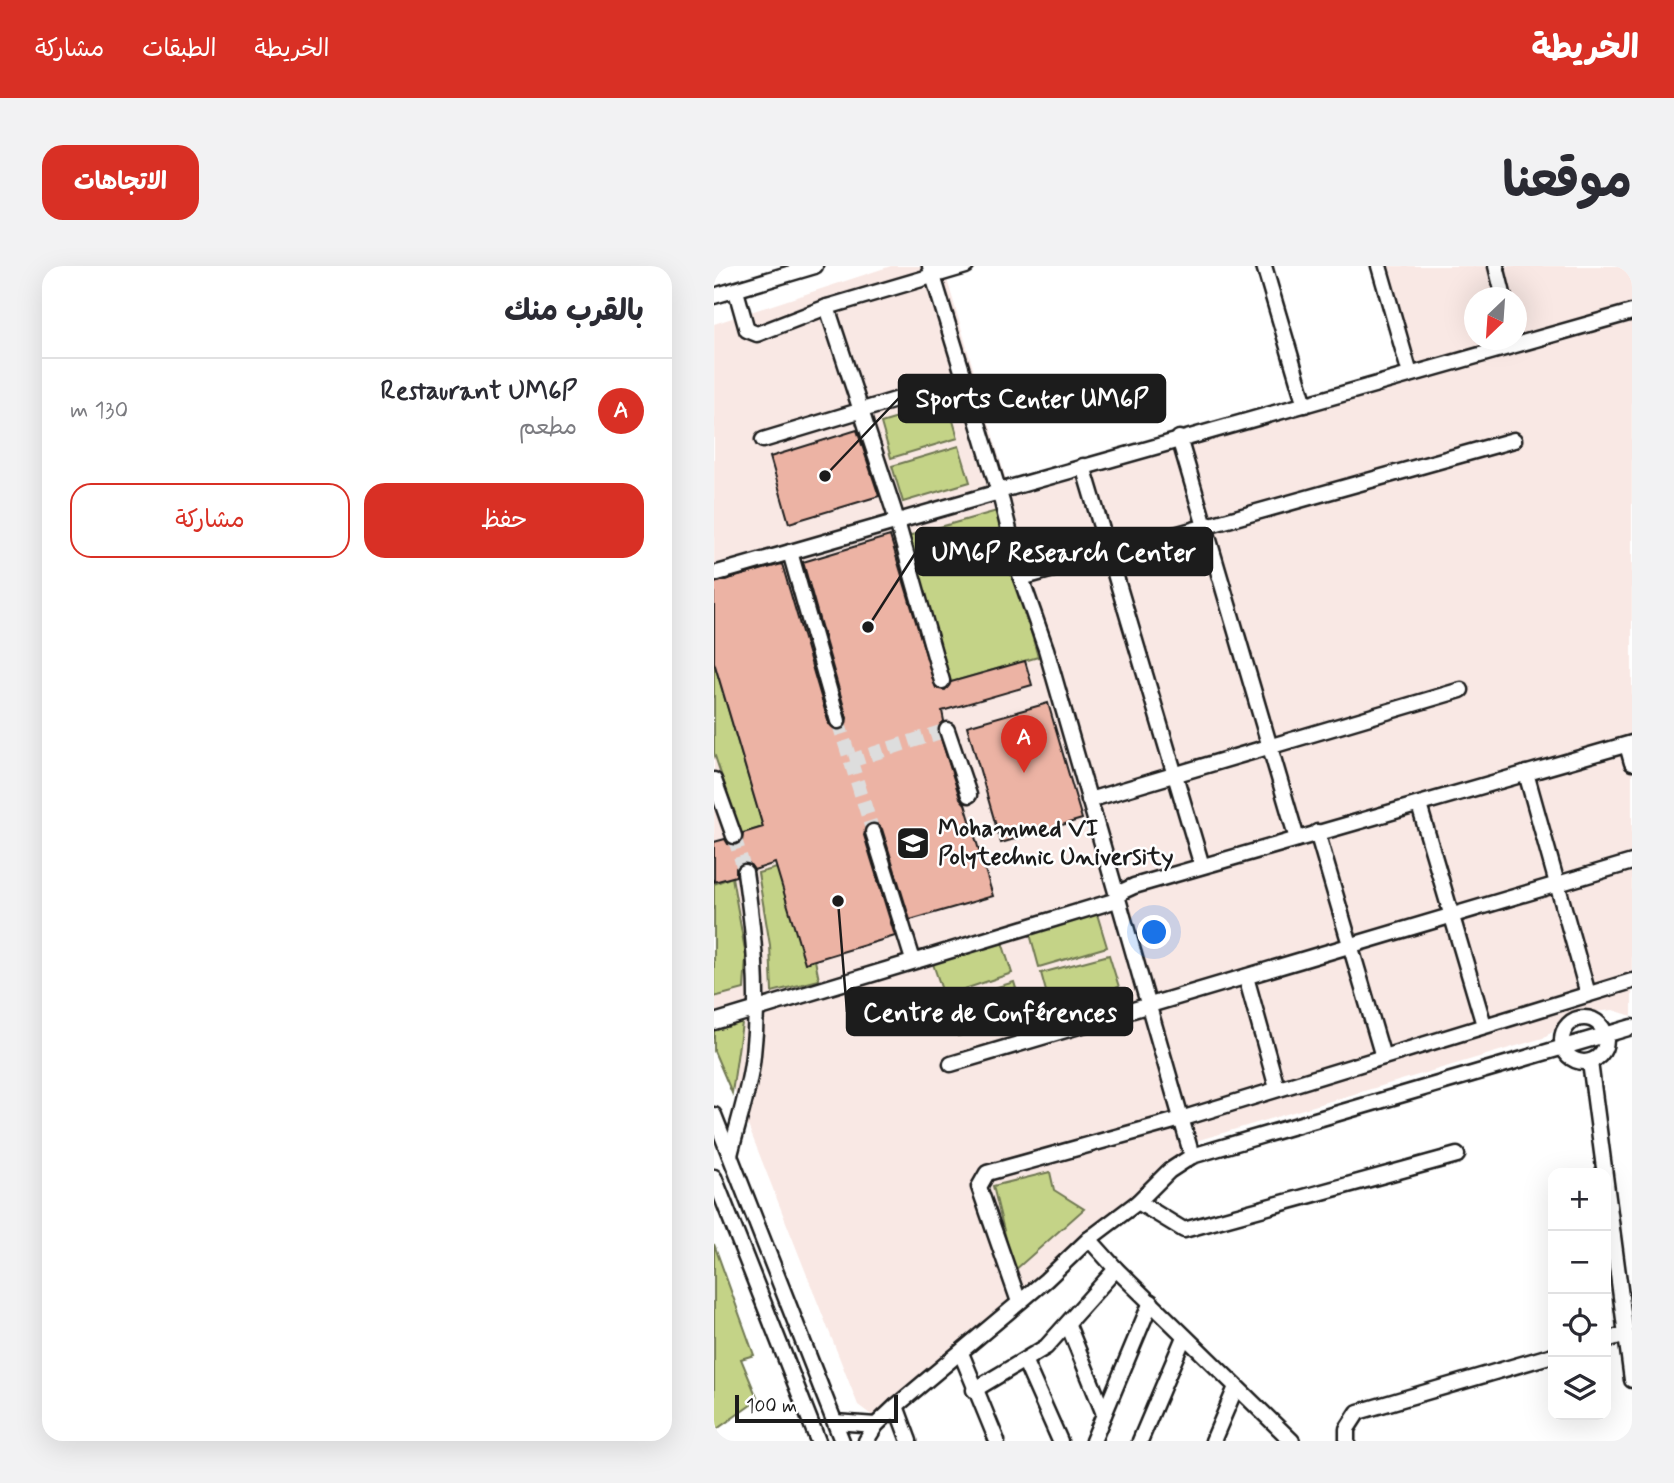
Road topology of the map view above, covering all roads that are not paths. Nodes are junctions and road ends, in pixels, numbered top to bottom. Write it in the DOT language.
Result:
graph roads {
  1 [pos="789,266"];
  2 [pos="815,266"];
  3 [pos="966,266"];
  4 [pos="1264,266"];
  5 [pos="1379,266"];
  6 [pos="1496,266"];
  7 [pos="932,271"];
  8 [pos="714,287"];
  9 [pos="1501,287"];
  10 [pos="736,291"];
  11 [pos="714,296"];
  12 [pos="827,307"];
  13 [pos="1632,312"];
  14 [pos="1527,339"];
  15 [pos="1490,350"];
  16 [pos="1410,374"];
  17 [pos="965,379"];
  18 [pos="1305,405"];
  19 [pos="862,410"];
  20 [pos="1180,438"];
  21 [pos="763,440"];
  22 [pos="1514,440"];
  23 [pos="1083,466"];
  24 [pos="999,491"];
  25 [pos="896,520"];
  26 [pos="1205,526"];
  27 [pos="790,552"];
  28 [pos="1109,554"];
  29 [pos="714,574"];
  30 [pos="1021,578"];
  31 [pos="942,681"];
  32 [pos="1461,690"];
  33 [pos="838,721"];
  34 [pos="947,730"];
  35 [pos="1629,744"];
  36 [pos="1270,747"];
  37 [pos="1632,763"];
  38 [pos="1526,773"];
  39 [pos="1175,775"];
  40 [pos="714,780"];
  41 [pos="969,794"];
  42 [pos="1089,800"];
  43 [pos="1419,805"];
  44 [pos="873,832"];
  45 [pos="1317,832"];
  46 [pos="734,836"];
  47 [pos="1297,839"];
  48 [pos="1632,862"];
  49 [pos="1202,866"];
  50 [pos="746,872"];
  51 [pos="1557,884"];
  52 [pos="1117,900"];
  53 [pos="1452,916"];
  54 [pos="1350,946"];
  55 [pos="913,960"];
  56 [pos="1245,977"];
  57 [pos="1632,981"];
  58 [pos="1588,994"];
  59 [pos="1147,1006"];
  60 [pos="756,1009"];
  61 [pos="714,1022"];
  62 [pos="1485,1026"];
  63 [pos="1632,1027"];
  64 [pos="1606,1034"];
  65 [pos="1563,1046"];
  66 [pos="1383,1057"];
  67 [pos="1590,1062"];
  68 [pos="951,1064"];
  69 [pos="1277,1088"];
  70 [pos="714,1115"];
  71 [pos="1181,1119"];
  72 [pos="730,1155"];
  73 [pos="1457,1155"];
  74 [pos="1192,1156"];
  75 [pos="714,1177"];
  76 [pos="1138,1202"];
  77 [pos="1089,1238"];
  78 [pos="1116,1269"];
  79 [pos="1019,1302"];
  80 [pos="1151,1303"];
  81 [pos="1068,1325"];
  82 [pos="1626,1334"];
  83 [pos="1184,1337"];
  84 [pos="1611,1338"];
  85 [pos="961,1353"];
  86 [pos="1548,1356"];
  87 [pos="1025,1362"];
  88 [pos="1632,1380"];
  89 [pos="1236,1387"];
  90 [pos="974,1390"];
  91 [pos="896,1406"];
  92 [pos="1104,1414"];
  93 [pos="835,1422"];
  94 [pos="876,1424"];
  95 [pos="1277,1435"];
  96 [pos="818,1441"];
  97 [pos="842,1441"];
  98 [pos="866,1441"];
  99 [pos="909,1441"];
  100 [pos="997,1441"];
  101 [pos="1060,1441"];
  102 [pos="1093,1441"];
  103 [pos="1140,1441"];
  104 [pos="1213,1441"];
  105 [pos="1292,1441"];
  106 [pos="1347,1441"];
  1 -- 8 [label="street"];
  2 -- 10 [label="street"];
  3 -- 7 [label="street"];
  4 -- 18 [label="street"];
  5 -- 16 [label="street"];
  6 -- 9 [label="street"];
  7 -- 12 [label="street"];
  7 -- 17 [label="street"];
  10 -- 11 [label="street"];
  10 -- 12 [label="street"];
  12 -- 19 [label="street"];
  13 -- 14 [label="street"];
  15 -- 16 [label="street"];
  16 -- 18 [label="street"];
  17 -- 19 [label="street"];
  17 -- 24 [label="street"];
  18 -- 20 [label="street"];
  19 -- 21 [label="street"];
  19 -- 25 [label="street"];
  20 -- 23 [label="street"];
  20 -- 26 [label="street"];
  22 -- 26 [label="street"];
  23 -- 24 [label="street"];
  23 -- 28 [label="street"];
  24 -- 25 [label="street"];
  24 -- 30 [label="street"];
  25 -- 27 [label="street"];
  25 -- 31 [label="street"];
  26 -- 28 [label="street"];
  26 -- 36 [label="street"];
  27 -- 29 [label="street"];
  27 -- 33 [label="street"];
  28 -- 30 [label="street"];
  28 -- 39 [label="street"];
  30 -- 42 [label="street"];
  32 -- 36 [label="street"];
  34 -- 41 [label="street"];
  35 -- 37 [label="street"];
  35 -- 38 [label="street"];
  36 -- 39 [label="street"];
  36 -- 47 [label="street"];
  38 -- 43 [label="street"];
  38 -- 51 [label="street"];
  39 -- 42 [label="street"];
  39 -- 49 [label="street"];
  40 -- 46 [label="street"];
  42 -- 52 [label="street"];
  43 -- 45 [label="street"];
  43 -- 53 [label="street"];
  44 -- 55 [label="street"];
  45 -- 47 [label="street"];
  45 -- 54 [label="street"];
  47 -- 49 [label="street"];
  48 -- 51 [label="street"];
  49 -- 52 [label="street"];
  50 -- 60 [label="street"];
  51 -- 53 [label="street"];
  51 -- 58 [label="street"];
  52 -- 55 [label="street"];
  52 -- 59 [label="street"];
  53 -- 54 [label="street"];
  53 -- 62 [label="street"];
  54 -- 56 [label="street"];
  54 -- 66 [label="street"];
  55 -- 60 [label="street"];
  56 -- 59 [label="street"];
  56 -- 69 [label="street"];
  57 -- 58 [label="street"];
  58 -- 62 [label="street"];
  59 -- 68 [label="street"];
  59 -- 71 [label="street"];
  60 -- 61 [label="street"];
  60 -- 72 [label="street"];
  62 -- 66 [label="street"];
  63 -- 64 [label="street"];
  64 -- 65 [label="street"];
  64 -- 65 [label="street"];
  64 -- 67 [label="street"];
  65 -- 67 [label="street"];
  65 -- 74 [label="street"];
  66 -- 69 [label="street"];
  67 -- 82 [label="street"];
  69 -- 71 [label="street"];
  70 -- 72 [label="street"];
  71 -- 74 [label="street"];
  71 -- 79 [label="street"];
  72 -- 93 [label="street"];
  73 -- 76 [label="street"];
  74 -- 76 [label="street"];
  75 -- 96 [label="street"];
  76 -- 77 [label="street"];
  77 -- 78 [label="street"];
  77 -- 79 [label="street"];
  78 -- 80 [label="street"];
  78 -- 81 [label="street"];
  79 -- 85 [label="street"];
  80 -- 83 [label="street"];
  80 -- 92 [label="street"];
  81 -- 87 [label="street"];
  81 -- 92 [label="street"];
  82 -- 84 [label="street"];
  82 -- 88 [label="street"];
  83 -- 89 [label="street"];
  83 -- 103 [label="street"];
  85 -- 90 [label="street"];
  85 -- 91 [label="street"];
  86 -- 106 [label="street"];
  87 -- 90 [label="street"];
  87 -- 101 [label="street"];
  89 -- 95 [label="street"];
  89 -- 104 [label="street"];
  90 -- 100 [label="street"];
  91 -- 94 [label="street"];
  91 -- 99 [label="street"];
  92 -- 102 [label="street"];
  93 -- 94 [label="street"];
  93 -- 97 [label="street"];
  94 -- 98 [label="street"];
  95 -- 105 [label="street"];
}
